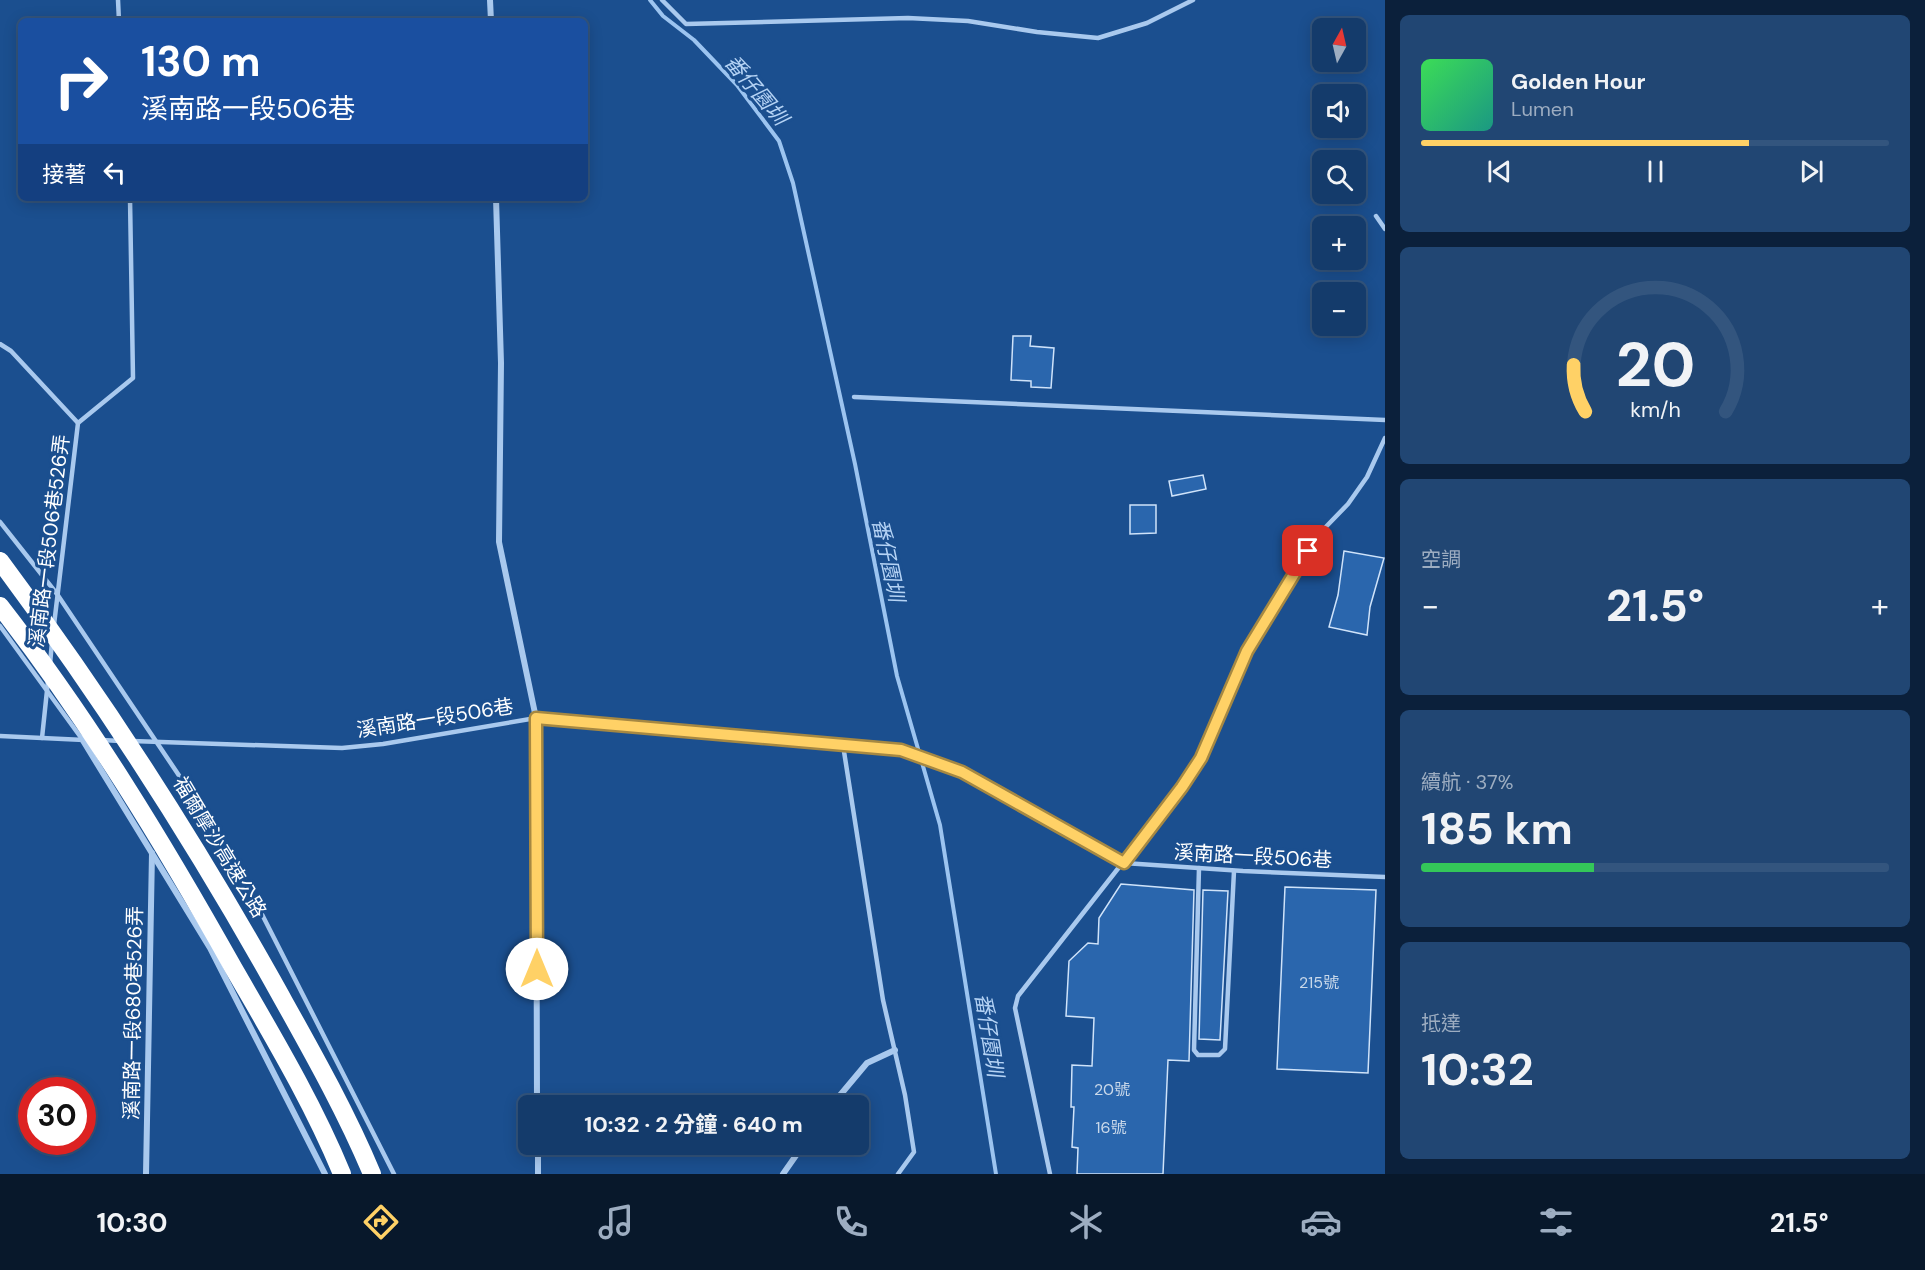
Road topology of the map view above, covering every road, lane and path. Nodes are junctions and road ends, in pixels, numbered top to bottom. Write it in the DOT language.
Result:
graph roads {
  1 [pos="118,0"];
  2 [pos="490,0"];
  3 [pos="662,0"];
  4 [pos="1193,0"];
  5 [pos="119,18"];
  6 [pos="491,18"];
  7 [pos="130,201"];
  8 [pos="496,201"];
  9 [pos="1377,216"];
  10 [pos="1385,230"];
  11 [pos="0,344"];
  12 [pos="854,397"];
  13 [pos="1385,420"];
  14 [pos="78,423"];
  15 [pos="1385,438"];
  16 [pos="0,522"];
  17 [pos="0,561"];
  18 [pos="57,594"];
  19 [pos="0,606"];
  20 [pos="0,626"];
  21 [pos="47,689"];
  22 [pos="536,718"];
  23 [pos="0,736"];
  24 [pos="42,738"];
  25 [pos="82,740"];
  26 [pos="155,742"];
  27 [pos="843,745"];
  28 [pos="152,852"];
  29 [pos="1124,863"];
  30 [pos="1199,868"];
  31 [pos="1234,871"];
  32 [pos="1385,877"];
  33 [pos="895,1050"];
  34 [pos="537,1095"];
  35 [pos="840,1095"];
  36 [pos="538,1155"];
  37 [pos="796,1155"];
  38 [pos="146,1174"];
  39 [pos="325,1174"];
  40 [pos="342,1174"];
  41 [pos="372,1174"];
  42 [pos="394,1174"];
  43 [pos="538,1174"];
  44 [pos="783,1174"];
  45 [pos="898,1174"];
  46 [pos="1050,1174"];
  1 -- 5 [label="lane"];
  2 -- 6 [label="street"];
  3 -- 4 [label="lane"];
  7 -- 14 [label="lane"];
  8 -- 22 [label="street"];
  9 -- 10 [label="lane"];
  11 -- 14 [label="lane, 溪南路一段506巷526弄"];
  12 -- 13 [label="lane"];
  14 -- 18 [label="lane, 溪南路一段506巷526弄"];
  15 -- 29 [label="lane"];
  16 -- 18 [label="lane"];
  17 -- 41 [label="highway, 福爾摩沙高速公路, bridge"];
  18 -- 21 [label="lane, 溪南路一段506巷526弄"];
  18 -- 26 [label="lane"];
  19 -- 40 [label="highway, bridge"];
  20 -- 21 [label="lane"];
  21 -- 24 [label="lane, 溪南路一段506巷526弄"];
  21 -- 25 [label="lane"];
  22 -- 26 [label="lane, 溪南路一段506巷"];
  22 -- 27 [label="lane, 溪南路一段506巷"];
  22 -- 34 [label="street"];
  23 -- 24 [label="lane, 溪南路一段506巷"];
  24 -- 25 [label="lane, 溪南路一段506巷"];
  25 -- 26 [label="lane, 溪南路一段506巷"];
  25 -- 28 [label="street"];
  26 -- 42 [label="lane"];
  27 -- 29 [label="lane, 溪南路一段506巷"];
  27 -- 33 [label="lane"];
  28 -- 38 [label="street, 溪南路一段680巷526弄"];
  28 -- 39 [label="street"];
  29 -- 30 [label="lane, 溪南路一段506巷"];
  29 -- 46 [label="lane"];
  30 -- 31 [label="lane, 溪南路一段506巷"];
  30 -- 31 [label="lane"];
  31 -- 32 [label="lane, 溪南路一段506巷"];
  33 -- 35 [label="street"];
  33 -- 45 [label="lane"];
  36 -- 43 [label="street"];
  37 -- 44 [label="street"];
}
